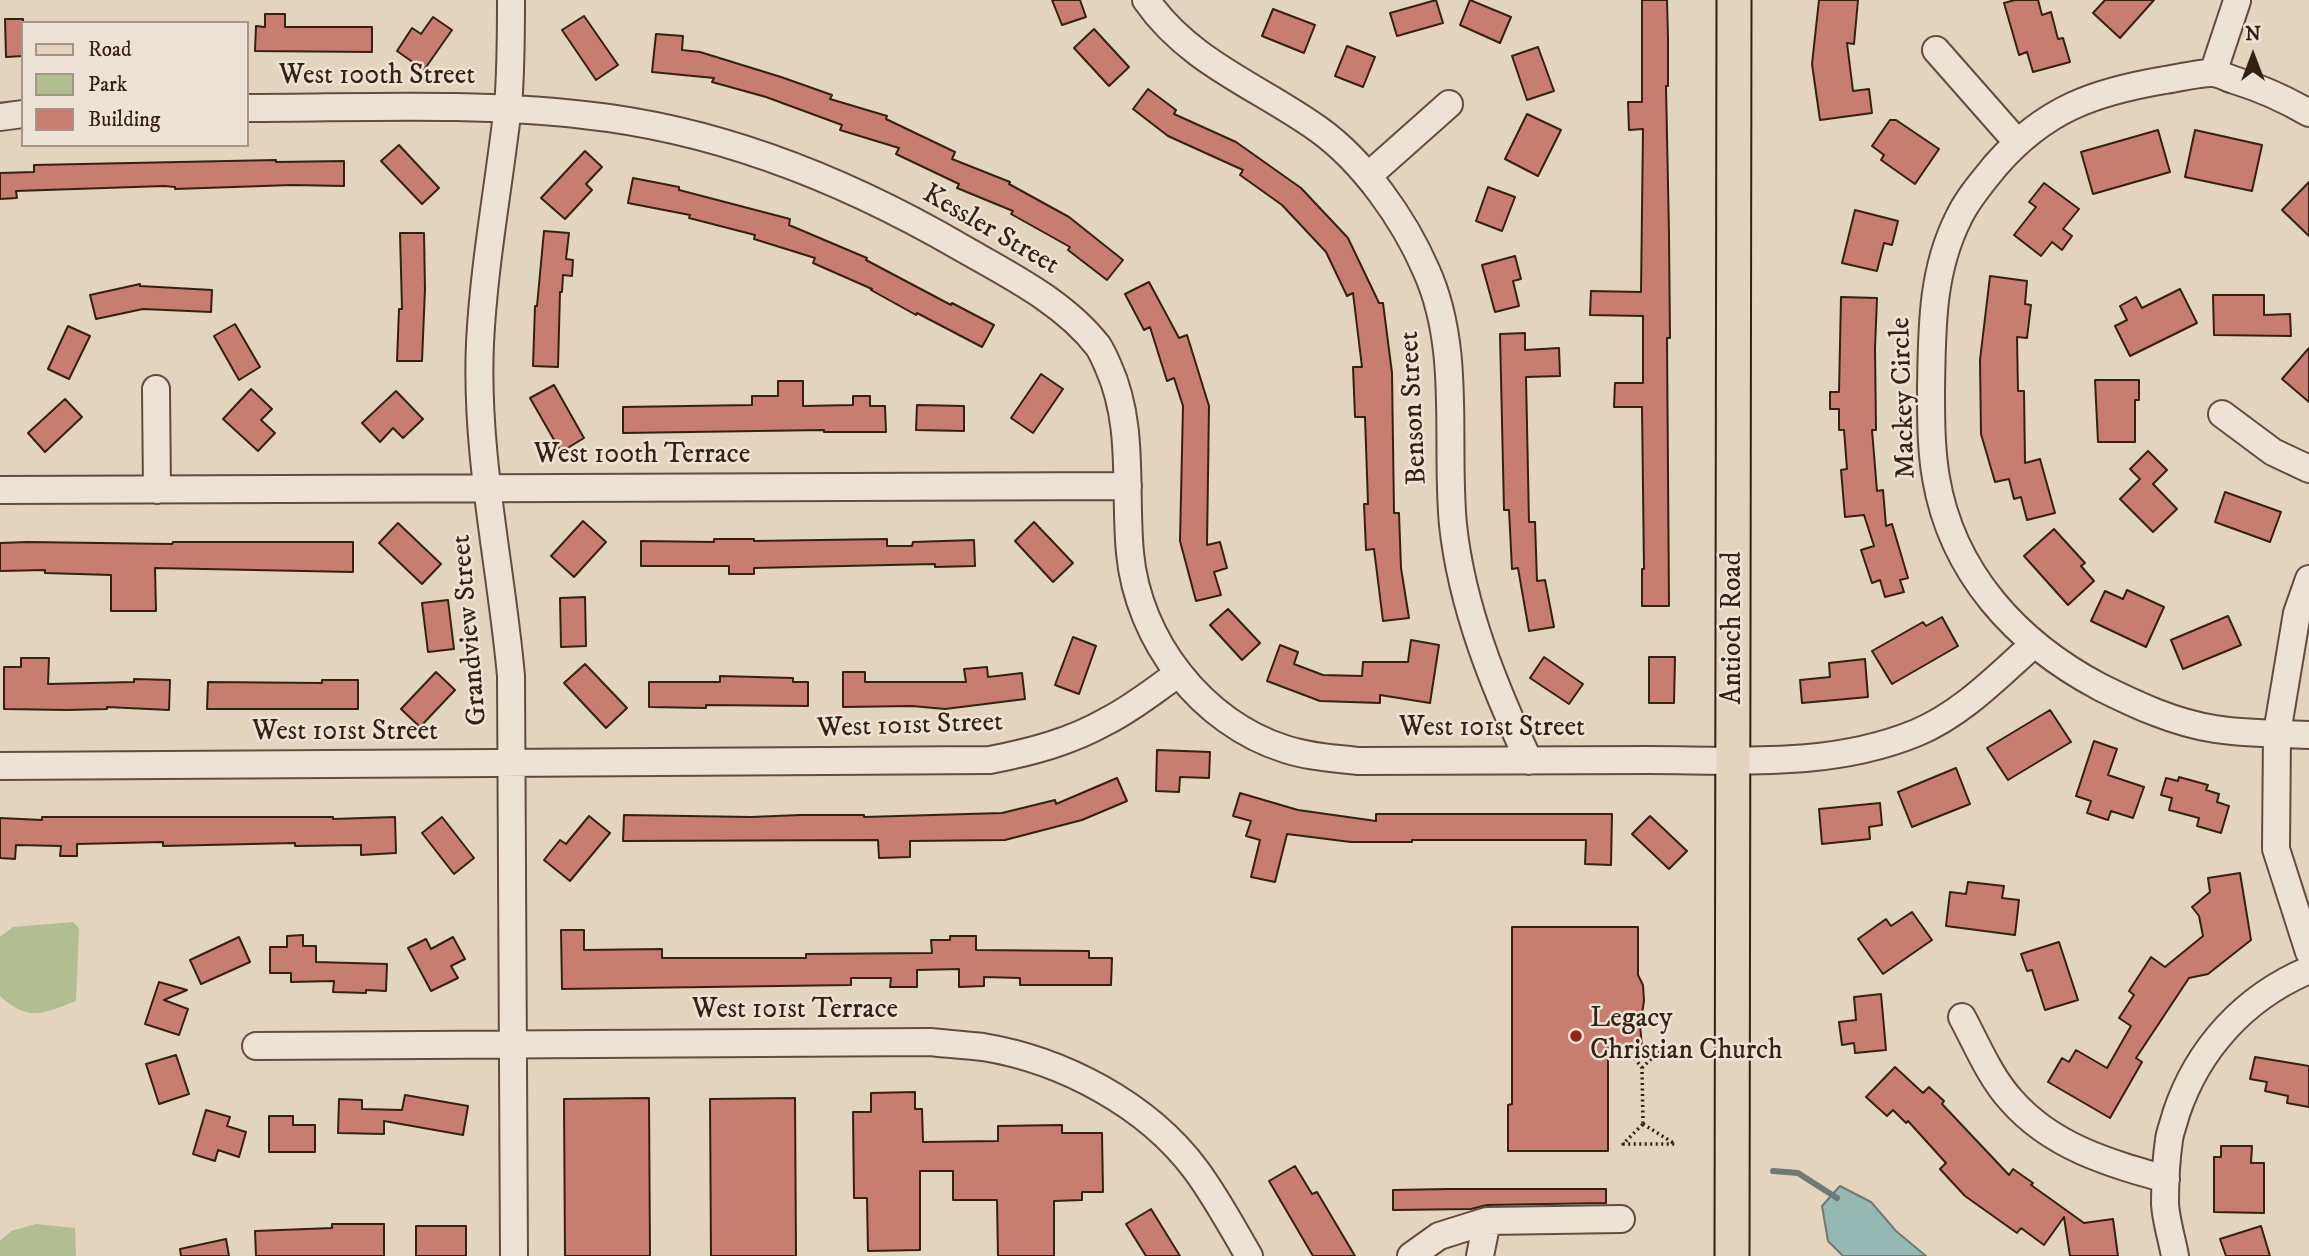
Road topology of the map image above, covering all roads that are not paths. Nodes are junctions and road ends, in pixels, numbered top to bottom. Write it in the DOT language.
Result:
graph roads {
  1 [pos="511,0"];
  2 [pos="1146,0"];
  3 [pos="1734,0"];
  4 [pos="2237,1"];
  5 [pos="1936,50"];
  6 [pos="2213,73"];
  7 [pos="1449,104"];
  8 [pos="248,108"];
  9 [pos="507,108"];
  10 [pos="2309,113"];
  11 [pos="21,114"];
  12 [pos="0,117"];
  13 [pos="2017,142"];
  14 [pos="1368,176"];
  15 [pos="156,389"];
  16 [pos="2222,414"];
  17 [pos="2309,469"];
  18 [pos="1128,486"];
  19 [pos="488,488"];
  20 [pos="0,490"];
  21 [pos="157,490"];
  22 [pos="2309,579"];
  23 [pos="2034,643"];
  24 [pos="1179,673"];
  25 [pos="2277,733"];
  26 [pos="2309,735"];
  27 [pos="1734,760"];
  28 [pos="1529,761"];
  29 [pos="512,764"];
  30 [pos="0,766"];
  31 [pos="2309,952"];
  32 [pos="2309,970"];
  33 [pos="1962,1017"];
  34 [pos="513,1044"];
  35 [pos="256,1045"];
  36 [pos="2166,1179"];
  37 [pos="1622,1219"];
  38 [pos="1487,1221"];
  39 [pos="514,1256"];
  40 [pos="1249,1256"];
  41 [pos="1411,1256"];
  42 [pos="1480,1256"];
  43 [pos="1732,1256"];
  44 [pos="2175,1256"];
  1 -- 9 [label="street, Grandview Street"];
  2 -- 14 [label="street, Benson Street"];
  3 -- 27 [label="main road, Antioch Road"];
  4 -- 6 [label="street"];
  5 -- 13 [label="street"];
  6 -- 10 [label="street, Mackey Circle"];
  6 -- 13 [label="street, Mackey Circle"];
  7 -- 14 [label="street"];
  8 -- 9 [label="street, West 100th Street"];
  9 -- 18 [label="street, Kessler Street"];
  9 -- 19 [label="street, Grandview Street"];
  11 -- 12 [label="street"];
  13 -- 23 [label="street, Mackey Circle"];
  14 -- 28 [label="street, Benson Street"];
  15 -- 21 [label="street"];
  16 -- 17 [label="street"];
  18 -- 19 [label="street, West 100th Terrace"];
  18 -- 24 [label="street, Kessler Street"];
  19 -- 21 [label="street, West 100th Terrace"];
  19 -- 29 [label="street, Grandview Street"];
  20 -- 21 [label="street, West 100th Terrace"];
  22 -- 25 [label="street"];
  23 -- 25 [label="street, Mackey Circle"];
  23 -- 27 [label="street, West 101st Street"];
  24 -- 28 [label="street, West 101st Street"];
  24 -- 29 [label="street, West 101st Street"];
  25 -- 26 [label="street, Mackey Circle"];
  25 -- 31 [label="street"];
  27 -- 28 [label="street, West 101st Street"];
  27 -- 43 [label="main road, Antioch Road"];
  29 -- 30 [label="street, West 101st Street"];
  29 -- 34 [label="street, Grandview Street"];
  32 -- 36 [label="street"];
  33 -- 36 [label="street"];
  34 -- 35 [label="street, West 101st Terrace"];
  34 -- 39 [label="street, Grandview Street"];
  34 -- 40 [label="street, West 101st Terrace"];
  36 -- 44 [label="street"];
  37 -- 38 [label="street"];
  38 -- 41 [label="street"];
  38 -- 42 [label="street"];
}
